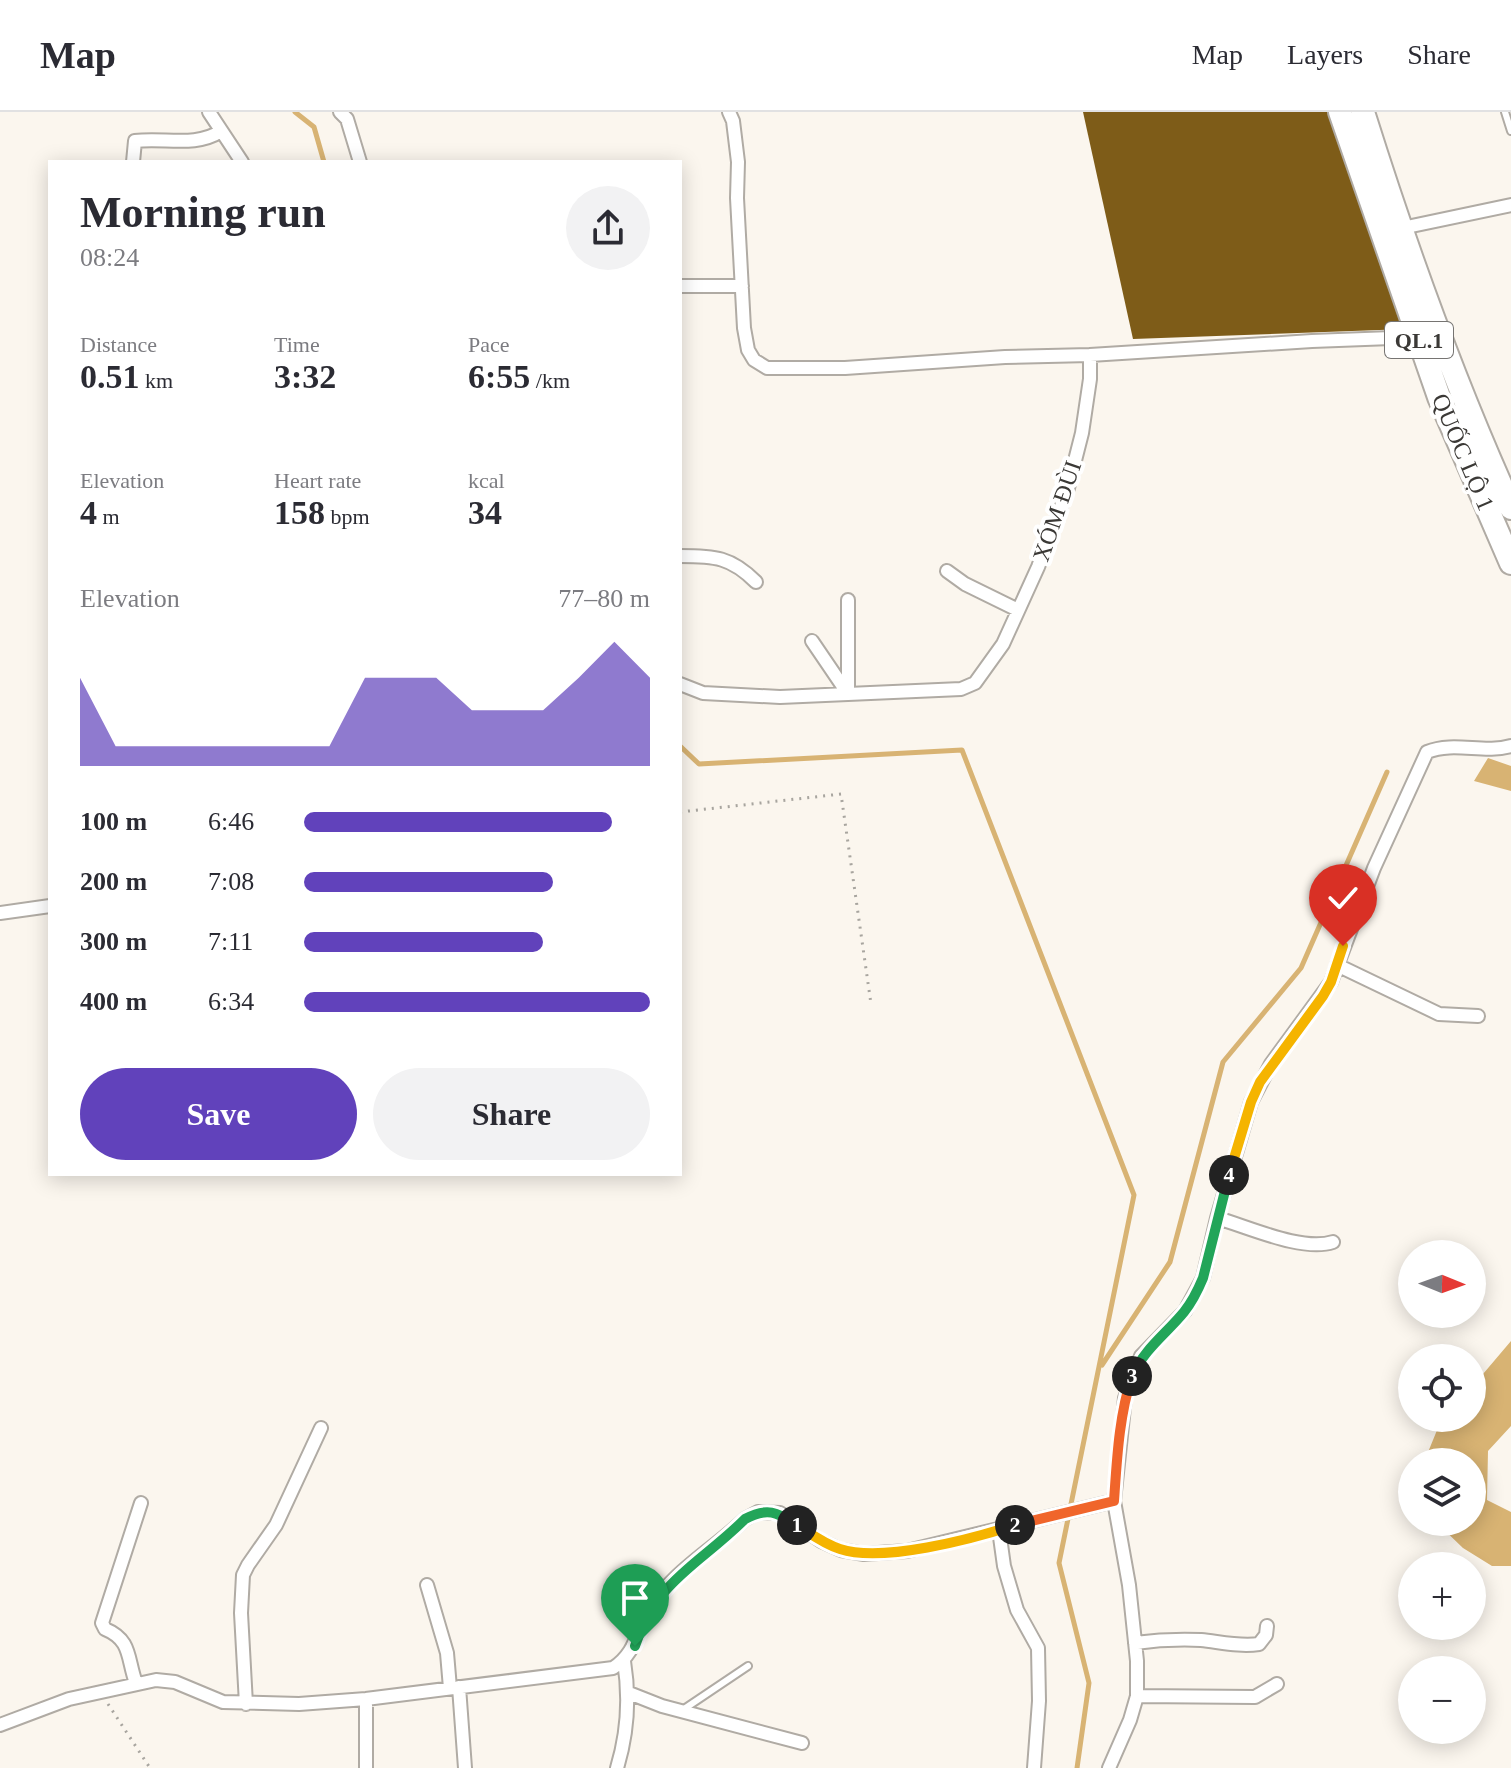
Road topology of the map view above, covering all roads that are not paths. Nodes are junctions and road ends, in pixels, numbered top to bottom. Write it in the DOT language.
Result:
graph roads {
  1 [pos="209,112"];
  2 [pos="729,112"];
  3 [pos="1340,112"];
  4 [pos="1363,112"];
  5 [pos="1505,112"];
  6 [pos="346,114"];
  7 [pos="221,131"];
  8 [pos="1511,131"];
  9 [pos="133,160"];
  10 [pos="241,160"];
  11 [pos="359,160"];
  12 [pos="1511,205"];
  13 [pos="1402,228"];
  14 [pos="682,286"];
  15 [pos="742,286"];
  16 [pos="1418,337"];
  17 [pos="1090,355"];
  18 [pos="1511,508"];
  19 [pos="682,556"];
  20 [pos="1511,563"];
  21 [pos="947,571"];
  22 [pos="756,582"];
  23 [pos="848,600"];
  24 [pos="1018,610"];
  25 [pos="812,641"];
  26 [pos="682,685"];
  27 [pos="848,694"];
  28 [pos="1511,746"];
  29 [pos="48,906"];
  30 [pos="0,913"];
  31 [pos="1337,965"];
  32 [pos="1478,1016"];
  33 [pos="1217,1218"];
  34 [pos="1333,1242"];
  35 [pos="321,1428"];
  36 [pos="1114,1501"];
  37 [pos="141,1503"];
  38 [pos="999,1530"];
  39 [pos="427,1585"];
  40 [pos="1267,1626"];
  41 [pos="1135,1643"];
  42 [pos="624,1661"];
  43 [pos="748,1666"];
  44 [pos="136,1683"];
  45 [pos="1277,1684"];
  46 [pos="455,1688"];
  47 [pos="629,1693"];
  48 [pos="1137,1696"];
  49 [pos="366,1699"];
  50 [pos="246,1704"];
  51 [pos="681,1712"];
  52 [pos="0,1725"];
  53 [pos="802,1743"];
  54 [pos="366,1768"];
  55 [pos="465,1768"];
  56 [pos="617,1768"];
  57 [pos="1034,1768"];
  58 [pos="1109,1768"];
  1 -- 7 [label="street"];
  2 -- 15 [label="street"];
  3 -- 16 [label="highway, QUỐC LỘ 1 / QL.1"];
  4 -- 13 [label="highway, QUỐC LỘ 1 / QL.1"];
  5 -- 8 [label="lane"];
  6 -- 11 [label="street"];
  7 -- 9 [label="street"];
  7 -- 10 [label="street"];
  12 -- 13 [label="street"];
  13 -- 18 [label="highway, QUỐC LỘ 1 / QL.1"];
  14 -- 15 [label="street"];
  15 -- 17 [label="street"];
  16 -- 17 [label="street"];
  16 -- 20 [label="highway, QUỐC LỘ 1 / QL.1"];
  17 -- 24 [label="street, XÓM ĐÙI"];
  19 -- 22 [label="street"];
  21 -- 24 [label="street"];
  23 -- 27 [label="street"];
  24 -- 27 [label="street, XÓM ĐÙI"];
  25 -- 27 [label="street"];
  26 -- 27 [label="street, XÓM ĐÙI"];
  28 -- 31 [label="street"];
  29 -- 30 [label="street"];
  31 -- 32 [label="street"];
  31 -- 33 [label="street"];
  33 -- 34 [label="street"];
  33 -- 36 [label="street"];
  35 -- 50 [label="street"];
  36 -- 38 [label="street"];
  36 -- 41 [label="street"];
  37 -- 44 [label="street"];
  38 -- 42 [label="street"];
  38 -- 57 [label="street"];
  39 -- 46 [label="street"];
  40 -- 41 [label="street"];
  41 -- 48 [label="street"];
  42 -- 46 [label="street"];
  42 -- 47 [label="street"];
  43 -- 51 [label="lane"];
  44 -- 50 [label="street"];
  44 -- 52 [label="street"];
  45 -- 48 [label="street"];
  46 -- 49 [label="street"];
  46 -- 55 [label="street"];
  47 -- 51 [label="street"];
  47 -- 56 [label="street"];
  48 -- 58 [label="street"];
  49 -- 50 [label="street"];
  49 -- 54 [label="street"];
  51 -- 53 [label="street"];
}
